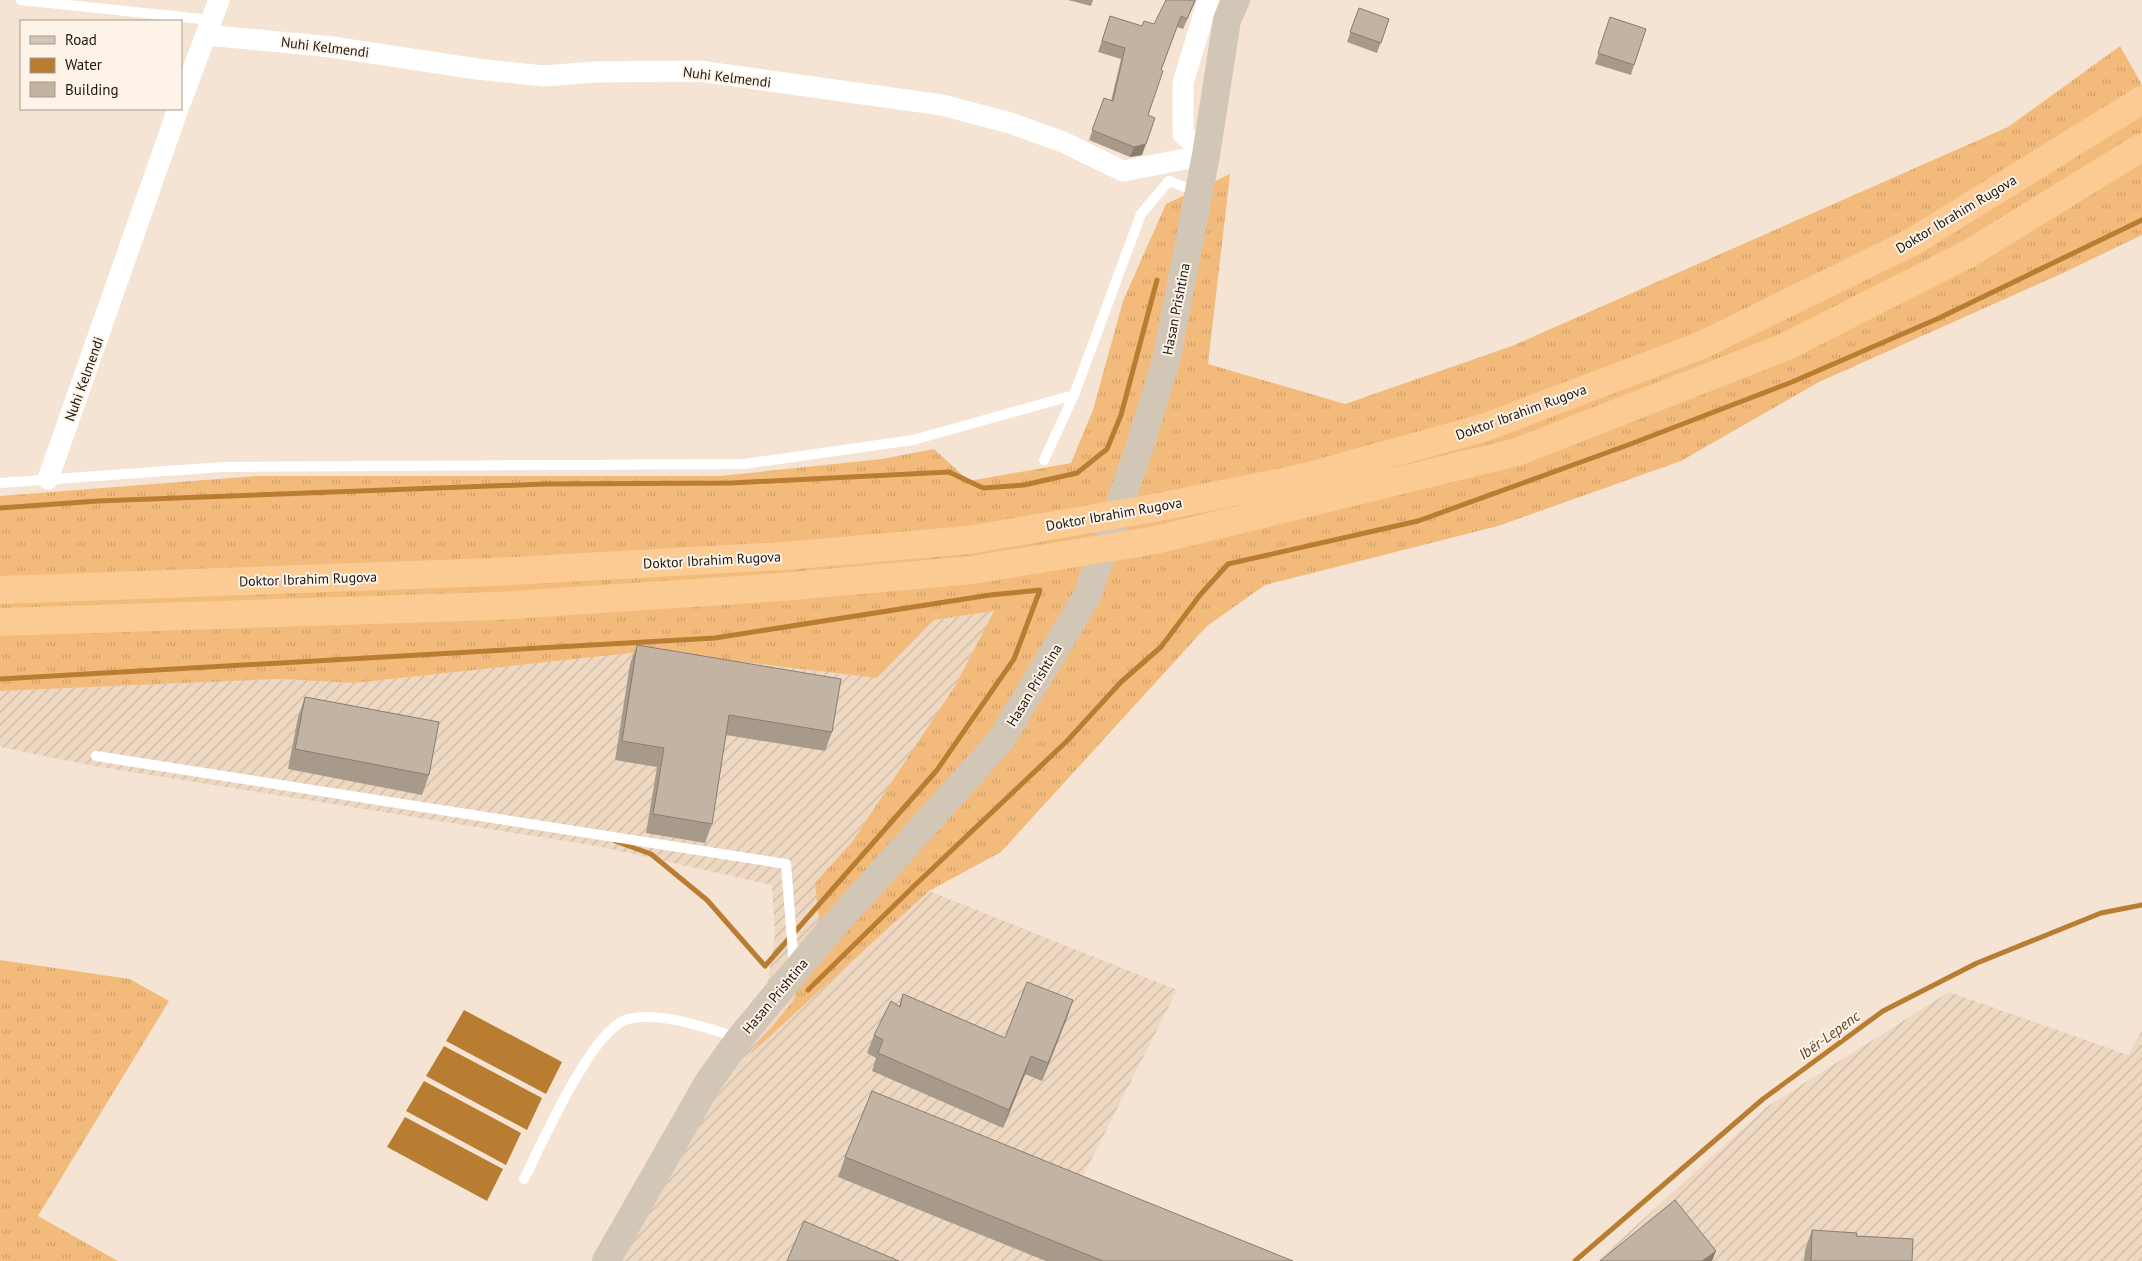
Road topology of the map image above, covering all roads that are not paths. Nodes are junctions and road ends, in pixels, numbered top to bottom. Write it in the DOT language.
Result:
graph roads {
  1 [pos="22,0"];
  2 [pos="219,0"];
  3 [pos="1208,0"];
  4 [pos="1236,0"];
  5 [pos="160,20"];
  6 [pos="182,23"];
  7 [pos="208,27"];
  8 [pos="182,98"];
  9 [pos="2142,100"];
  10 [pos="178,110"];
  11 [pos="2137,153"];
  12 [pos="1206,155"];
  13 [pos="1199,193"];
  14 [pos="1074,395"];
  15 [pos="1044,460"];
  16 [pos="48,479"];
  17 [pos="0,483"];
  18 [pos="0,590"];
  19 [pos="0,622"];
  20 [pos="96,756"];
  21 [pos="795,974"];
  22 [pos="740,1038"];
  23 [pos="524,1179"];
  24 [pos="606,1261"];
  1 -- 5 [label="lane"];
  2 -- 7 [label="street"];
  3 -- 12 [label="street"];
  4 -- 12 [label="main road, Hasan Prishtina"];
  6 -- 7 [label="lane"];
  7 -- 8 [label="street"];
  7 -- 12 [label="street, Nuhi Kelmendi"];
  9 -- 18 [label="highway, Doktor Ibrahim Rugova"];
  10 -- 16 [label="street, Nuhi Kelmendi"];
  11 -- 19 [label="highway"];
  12 -- 13 [label="main road, Hasan Prishtina"];
  13 -- 14 [label="lane"];
  13 -- 21 [label="main road, Hasan Prishtina"];
  14 -- 15 [label="lane"];
  14 -- 16 [label="lane"];
  16 -- 17 [label="lane"];
  20 -- 21 [label="lane"];
  21 -- 22 [label="main road, Hasan Prishtina"];
  22 -- 23 [label="lane"];
  22 -- 24 [label="main road, Hasan Prishtina"];
}
